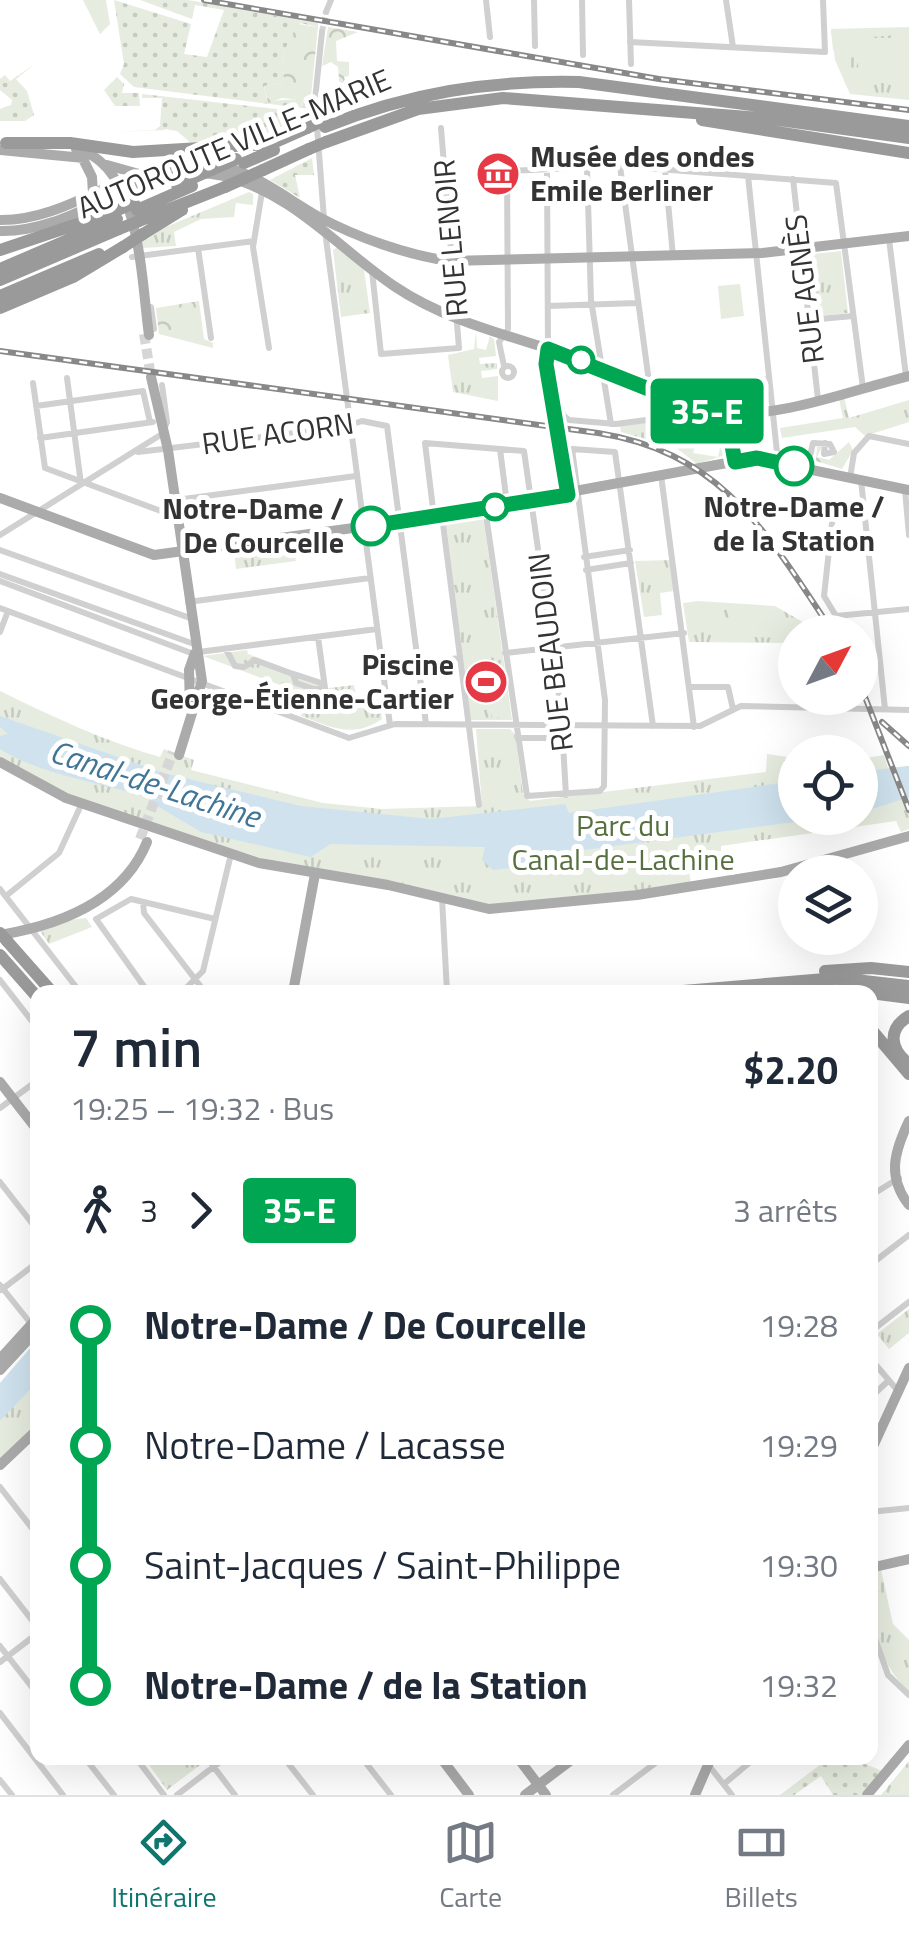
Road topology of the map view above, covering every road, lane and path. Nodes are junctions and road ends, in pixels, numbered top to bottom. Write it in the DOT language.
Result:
graph roads {
  1 [pos="330,0"];
  2 [pos="486,0"];
  3 [pos="534,0"];
  4 [pos="582,0"];
  5 [pos="629,0"];
  6 [pos="726,0"];
  7 [pos="822,0"];
  8 [pos="326,12"];
  9 [pos="322,32"];
  10 [pos="490,38"];
  11 [pos="630,42"];
  12 [pos="536,46"];
  13 [pos="733,47"];
  14 [pos="582,56"];
  15 [pos="631,64"];
  16 [pos="680,115"];
  17 [pos="909,126"];
  18 [pos="442,128"];
  19 [pos="317,134"];
  20 [pos="909,138"];
  21 [pos="270,144"];
  22 [pos="2,145"];
  23 [pos="909,153"];
  24 [pos="82,157"];
  25 [pos="240,161"];
  26 [pos="107,165"];
  27 [pos="620,166"];
  28 [pos="586,167"];
  29 [pos="547,168"];
  30 [pos="665,170"];
  31 [pos="139,174"];
  32 [pos="748,176"];
  33 [pos="792,178"];
  34 [pos="118,189"];
  35 [pos="262,191"];
  36 [pos="94,194"];
  37 [pos="0,220"];
  38 [pos="143,220"];
  39 [pos="324,224"];
  40 [pos="0,232"];
  41 [pos="909,236"];
  42 [pos="889,238"];
  43 [pos="56,239"];
  44 [pos="126,240"];
  45 [pos="254,241"];
  46 [pos="0,242"];
  47 [pos="340,242"];
  48 [pos="845,244"];
  49 [pos="198,248"];
  50 [pos="327,248"];
  51 [pos="800,249"];
  52 [pos="0,250"];
  53 [pos="757,253"];
  54 [pos="672,256"];
  55 [pos="631,257"];
  56 [pos="0,258"];
  57 [pos="589,258"];
  58 [pos="548,259"];
  59 [pos="508,260"];
  60 [pos="455,262"];
  61 [pos="0,269"];
  62 [pos="373,270"];
  63 [pos="54,275"];
  64 [pos="0,280"];
  65 [pos="0,288"];
  66 [pos="0,296"];
  67 [pos="638,302"];
  68 [pos="592,304"];
  69 [pos="548,306"];
  70 [pos="0,308"];
  71 [pos="853,316"];
  72 [pos="459,320"];
  73 [pos="809,320"];
  74 [pos="149,333"];
  75 [pos="504,335"];
  76 [pos="211,338"];
  77 [pos="268,348"];
  78 [pos="548,349"];
  79 [pos="504,366"];
  80 [pos="603,367"];
  81 [pos="907,377"];
  82 [pos="66,378"];
  83 [pos="156,380"];
  84 [pos="33,383"];
  85 [pos="649,387"];
  86 [pos="862,388"];
  87 [pos="818,399"];
  88 [pos="70,401"];
  89 [pos="36,406"];
  90 [pos="774,410"];
  91 [pos="726,413"];
  92 [pos="159,420"];
  93 [pos="555,420"];
  94 [pos="350,424"];
  95 [pos="611,424"];
  96 [pos="74,433"];
  97 [pos="162,434"];
  98 [pos="40,438"];
  99 [pos="560,444"];
  100 [pos="825,444"];
  101 [pos="909,444"];
  102 [pos="168,448"];
  103 [pos="500,448"];
  104 [pos="138,452"];
  105 [pos="730,463"];
  106 [pos="778,463"];
  107 [pos="807,469"];
  108 [pos="667,475"];
  109 [pos="356,476"];
  110 [pos="855,479"];
  111 [pos="620,484"];
  112 [pos="84,485"];
  113 [pos="907,489"];
  114 [pos="572,495"];
  115 [pos="0,498"];
  116 [pos="175,500"];
  117 [pos="532,501"];
  118 [pos="508,505"];
  119 [pos="485,508"];
  120 [pos="862,509"];
  121 [pos="37,514"];
  122 [pos="177,516"];
  123 [pos="438,516"];
  124 [pos="400,522"];
  125 [pos="363,527"];
  126 [pos="0,535"];
  127 [pos="909,535"];
  128 [pos="0,550"];
  129 [pos="630,550"];
  130 [pos="181,552"];
  131 [pos="584,557"];
  132 [pos="632,563"];
  133 [pos="586,570"];
  134 [pos="0,578"];
  135 [pos="370,578"];
  136 [pos="188,602"];
  137 [pos="4,609"];
  138 [pos="909,609"];
  139 [pos="874,613"];
  140 [pos="190,618"];
  141 [pos="376,629"];
  142 [pos="0,632"];
  143 [pos="684,633"];
  144 [pos="318,637"];
  145 [pos="642,638"];
  146 [pos="596,643"];
  147 [pos="195,648"];
  148 [pos="226,648"];
  149 [pos="553,648"];
  150 [pos="506,654"];
  151 [pos="460,658"];
  152 [pos="418,663"];
  153 [pos="382,667"];
  154 [pos="190,679"];
  155 [pos="202,683"];
  156 [pos="692,687"];
  157 [pos="733,709"];
  158 [pos="885,709"];
  159 [pos="909,710"];
  160 [pos="426,724"];
  161 [pos="390,725"];
  162 [pos="469,725"];
  163 [pos="516,725"];
  164 [pos="563,725"];
  165 [pos="604,726"];
  166 [pos="653,726"];
  167 [pos="694,726"];
  168 [pos="518,738"];
  169 [pos="564,738"];
  170 [pos="1,765"];
  171 [pos="566,796"];
  172 [pos="82,803"];
  173 [pos="479,805"];
  174 [pos="909,834"];
  175 [pos="144,841"];
  176 [pos="231,854"];
  177 [pos="315,874"];
  178 [pos="0,889"];
  179 [pos="6,896"];
  180 [pos="442,898"];
  181 [pos="143,902"];
  182 [pos="216,920"];
  183 [pos="27,924"];
  184 [pos="2,935"];
  185 [pos="0,956"];
  186 [pos="909,972"];
  187 [pos="0,980"];
  188 [pos="196,981"];
  189 [pos="46,985"];
  190 [pos="75,985"];
  191 [pos="143,985"];
  192 [pos="191,985"];
  193 [pos="199,985"];
  194 [pos="295,985"];
  195 [pos="447,985"];
  196 [pos="787,985"];
  197 [pos="797,985"];
  198 [pos="909,986"];
  199 [pos="30,990"];
  200 [pos="878,994"];
  201 [pos="909,998"];
  202 [pos="909,1016"];
  203 [pos="30,1019"];
  204 [pos="878,1037"];
  205 [pos="909,1064"];
  206 [pos="909,1074"];
  207 [pos="0,1082"];
  208 [pos="30,1086"];
  209 [pos="13,1098"];
  210 [pos="0,1108"];
  211 [pos="30,1120"];
  212 [pos="909,1121"];
  213 [pos="909,1133"];
  214 [pos="897,1179"];
  215 [pos="0,1182"];
  216 [pos="878,1191"];
  217 [pos="909,1196"];
  218 [pos="909,1206"];
  219 [pos="30,1221"];
  220 [pos="909,1235"];
  221 [pos="878,1259"];
  222 [pos="30,1268"];
  223 [pos="1,1288"];
  224 [pos="909,1302"];
  225 [pos="30,1319"];
  226 [pos="878,1326"];
  227 [pos="30,1331"];
  228 [pos="30,1332"];
  229 [pos="0,1359"];
  230 [pos="909,1368"];
  231 [pos="0,1370"];
  232 [pos="878,1370"];
  233 [pos="887,1383"];
  234 [pos="878,1391"];
  235 [pos="898,1391"];
  236 [pos="878,1435"];
  237 [pos="30,1438"];
  238 [pos="0,1465"];
  239 [pos="0,1488"];
  240 [pos="909,1508"];
  241 [pos="878,1511"];
  242 [pos="30,1526"];
  243 [pos="909,1559"];
  244 [pos="878,1566"];
  245 [pos="0,1579"];
  246 [pos="30,1620"];
  247 [pos="30,1638"];
  248 [pos="0,1646"];
  249 [pos="878,1646"];
  250 [pos="8,1656"];
  251 [pos="0,1662"];
  252 [pos="30,1685"];
  253 [pos="909,1695"];
  254 [pos="0,1713"];
  255 [pos="909,1745"];
  256 [pos="30,1753"];
  257 [pos="909,1755"];
  258 [pos="39,1765"];
  259 [pos="90,1765"];
  260 [pos="141,1765"];
  261 [pos="289,1765"];
  262 [pos="367,1765"];
  263 [pos="446,1765"];
  264 [pos="523,1765"];
  265 [pos="565,1765"];
  266 [pos="653,1765"];
  267 [pos="706,1765"];
  268 [pos="711,1765"];
  269 [pos="747,1765"];
  270 [pos="214,1766"];
  271 [pos="0,1780"];
  272 [pos="724,1784"];
  273 [pos="539,1785"];
  274 [pos="12,1795"];
  275 [pos="62,1795"];
  276 [pos="114,1795"];
  277 [pos="164,1795"];
  278 [pos="176,1795"];
  279 [pos="236,1795"];
  280 [pos="313,1795"];
  281 [pos="391,1795"];
  282 [pos="470,1795"];
  283 [pos="525,1795"];
  284 [pos="546,1795"];
  285 [pos="613,1795"];
  286 [pos="695,1795"];
  287 [pos="732,1795"];
  288 [pos="867,1795"];
  289 [pos="876,1795"];
  1 -- 8 [label="street"];
  2 -- 10 [label="street"];
  3 -- 12 [label="street"];
  4 -- 14 [label="street"];
  5 -- 11 [label="street"];
  6 -- 13 [label="street"];
  7 -- 13 [label="street"];
  9 -- 19 [label="street"];
  11 -- 13 [label="street"];
  11 -- 15 [label="street"];
  16 -- 19 [label="highway, AUTOROUTE VILLE-MARIE"];
  16 -- 20 [label="highway, AUTOROUTE VILLE-MARIE"];
  16 -- 23 [label="highway"];
  17 -- 19 [label="highway, AUTOROUTE VILLE-MARIE"];
  18 -- 60 [label="street, RUE LENOIR"];
  19 -- 21 [label="highway"];
  19 -- 25 [label="highway, AUTOROUTE VILLE-MARIE"];
  19 -- 38 [label="highway, AUTOROUTE VILLE-MARIE, bridge"];
  19 -- 39 [label="street"];
  21 -- 22 [label="highway"];
  21 -- 25 [label="highway"];
  22 -- 24 [label="main road"];
  22 -- 26 [label="main road"];
  24 -- 34 [label="main road"];
  24 -- 36 [label="main road"];
  25 -- 38 [label="highway, AUTOROUTE VILLE-MARIE, bridge"];
  25 -- 38 [label="highway, bridge"];
  26 -- 31 [label="main road"];
  26 -- 34 [label="main road"];
  27 -- 28 [label="street"];
  27 -- 30 [label="street"];
  27 -- 55 [label="street"];
  28 -- 29 [label="street"];
  28 -- 57 [label="street"];
  29 -- 58 [label="street"];
  29 -- 59 [label="street"];
  30 -- 32 [label="street"];
  30 -- 54 [label="street"];
  31 -- 34 [label="main road"];
  31 -- 39 [label="main road"];
  32 -- 33 [label="street"];
  32 -- 53 [label="street"];
  33 -- 48 [label="street"];
  33 -- 51 [label="street, RUE AGNÈS"];
  34 -- 35 [label="main road"];
  34 -- 36 [label="main road"];
  34 -- 40 [label="main road"];
  34 -- 44 [label="main road"];
  35 -- 39 [label="main road"];
  35 -- 45 [label="street"];
  36 -- 37 [label="main road"];
  38 -- 44 [label="highway, bridge"];
  38 -- 44 [label="highway, bridge"];
  39 -- 47 [label="main road"];
  39 -- 50 [label="street"];
  39 -- 60 [label="main road"];
  41 -- 42 [label="main road"];
  42 -- 48 [label="main road"];
  42 -- 81 [label="street"];
  43 -- 44 [label="highway"];
  43 -- 46 [label="highway"];
  43 -- 52 [label="highway"];
  43 -- 56 [label="highway"];
  43 -- 61 [label="highway, AUTOROUTE VILLE-MARIE"];
  44 -- 49 [label="street"];
  44 -- 63 [label="highway"];
  44 -- 64 [label="highway, AUTOROUTE VILLE-MARIE"];
  44 -- 70 [label="highway"];
  44 -- 74 [label="main road"];
  45 -- 49 [label="street"];
  45 -- 77 [label="street"];
  47 -- 50 [label="main road"];
  47 -- 62 [label="main road"];
  48 -- 51 [label="main road"];
  48 -- 71 [label="street"];
  49 -- 76 [label="street"];
  50 -- 94 [label="street"];
  51 -- 53 [label="main road"];
  51 -- 73 [label="street, RUE AGNÈS"];
  53 -- 54 [label="main road"];
  53 -- 90 [label="street"];
  54 -- 55 [label="main road"];
  55 -- 57 [label="main road"];
  55 -- 67 [label="street"];
  57 -- 58 [label="main road"];
  57 -- 68 [label="street"];
  58 -- 59 [label="main road"];
  58 -- 69 [label="street"];
  59 -- 60 [label="main road"];
  59 -- 75 [label="street"];
  60 -- 72 [label="street, RUE LENOIR"];
  62 -- 72 [label="main road"];
  62 -- 72 [label="street, RUE LENOIR"];
  63 -- 65 [label="highway"];
  63 -- 66 [label="highway"];
  67 -- 68 [label="street"];
  67 -- 85 [label="street"];
  68 -- 69 [label="street"];
  68 -- 80 [label="street"];
  69 -- 78 [label="street"];
  71 -- 73 [label="street"];
  71 -- 86 [label="street"];
  72 -- 75 [label="main road"];
  73 -- 87 [label="street, RUE AGNÈS"];
  75 -- 78 [label="main road"];
  75 -- 79 [label="street"];
  78 -- 80 [label="main road"];
  78 -- 93 [label="street"];
  78 -- 95 [label="street"];
  80 -- 85 [label="main road"];
  80 -- 95 [label="street"];
  81 -- 86 [label="main road"];
  82 -- 88 [label="street"];
  83 -- 92 [label="main road"];
  84 -- 89 [label="street"];
  85 -- 91 [label="main road"];
  85 -- 95 [label="street"];
  86 -- 87 [label="main road"];
  87 -- 90 [label="main road"];
  88 -- 89 [label="street"];
  88 -- 92 [label="street"];
  88 -- 96 [label="street"];
  89 -- 98 [label="street"];
  90 -- 91 [label="main road"];
  90 -- 106 [label="street"];
  91 -- 105 [label="street"];
  92 -- 96 [label="street"];
  92 -- 97 [label="main road"];
  94 -- 102 [label="street, RUE ACORN"];
  94 -- 109 [label="street"];
  94 -- 124 [label="street, RUE ACORN"];
  96 -- 98 [label="street"];
  96 -- 112 [label="street"];
  97 -- 102 [label="main road"];
  97 -- 104 [label="street"];
  98 -- 112 [label="street"];
  99 -- 114 [label="street"];
  100 -- 107 [label="street"];
  101 -- 110 [label="street"];
  102 -- 104 [label="street, RUE ACORN"];
  102 -- 116 [label="main road"];
  103 -- 117 [label="street, RUE BEAUDOIN"];
  103 -- 118 [label="street"];
  103 -- 123 [label="street"];
  104 -- 112 [label="street"];
  105 -- 106 [label="main road"];
  105 -- 108 [label="main road"];
  106 -- 107 [label="main road"];
  107 -- 110 [label="main road"];
  108 -- 111 [label="main road"];
  108 -- 143 [label="street"];
  109 -- 116 [label="street"];
  109 -- 125 [label="street"];
  110 -- 113 [label="main road"];
  110 -- 120 [label="street"];
  111 -- 114 [label="main road"];
  111 -- 114 [label="street"];
  111 -- 129 [label="street"];
  112 -- 121 [label="street"];
  112 -- 122 [label="street"];
  113 -- 127 [label="street"];
  114 -- 117 [label="main road"];
  114 -- 131 [label="street"];
  115 -- 121 [label="main road"];
  116 -- 122 [label="main road"];
  117 -- 118 [label="main road"];
  117 -- 149 [label="street, RUE BEAUDOIN"];
  118 -- 119 [label="main road"];
  119 -- 123 [label="main road"];
  119 -- 150 [label="street"];
  120 -- 139 [label="street"];
  120 -- 139 [label="street"];
  121 -- 126 [label="street"];
  121 -- 130 [label="main road"];
  122 -- 130 [label="main road"];
  123 -- 124 [label="main road"];
  123 -- 151 [label="street"];
  124 -- 125 [label="main road"];
  124 -- 152 [label="street"];
  125 -- 130 [label="main road"];
  125 -- 135 [label="street"];
  128 -- 140 [label="street"];
  129 -- 131 [label="street"];
  129 -- 132 [label="street"];
  130 -- 136 [label="main road"];
  131 -- 133 [label="street"];
  132 -- 133 [label="street"];
  132 -- 145 [label="street"];
  133 -- 146 [label="street"];
  134 -- 147 [label="street"];
  135 -- 136 [label="street"];
  135 -- 141 [label="street"];
  136 -- 140 [label="main road"];
  137 -- 142 [label="street"];
  137 -- 154 [label="street"];
  138 -- 139 [label="street"];
  139 -- 158 [label="street"];
  140 -- 147 [label="main road"];
  141 -- 144 [label="street"];
  141 -- 153 [label="street"];
  143 -- 145 [label="street"];
  143 -- 156 [label="street"];
  144 -- 148 [label="street"];
  144 -- 148 [label="street"];
  145 -- 146 [label="street"];
  145 -- 166 [label="street"];
  146 -- 149 [label="street"];
  146 -- 165 [label="street"];
  147 -- 148 [label="street"];
  147 -- 154 [label="main road"];
  147 -- 155 [label="main road"];
  149 -- 150 [label="street"];
  149 -- 164 [label="street, RUE BEAUDOIN"];
  150 -- 163 [label="street"];
  151 -- 152 [label="street"];
  151 -- 162 [label="street"];
  152 -- 153 [label="street"];
  152 -- 160 [label="street"];
  153 -- 161 [label="street"];
  154 -- 155 [label="street"];
  154 -- 155 [label="main road"];
  155 -- 161 [label="street"];
  156 -- 157 [label="street"];
  156 -- 167 [label="street"];
  157 -- 158 [label="street"];
  157 -- 167 [label="street"];
  158 -- 159 [label="street"];
  160 -- 161 [label="street"];
  160 -- 162 [label="street"];
  162 -- 163 [label="street"];
  162 -- 173 [label="street"];
  163 -- 164 [label="street"];
  163 -- 168 [label="street"];
  164 -- 165 [label="street"];
  164 -- 169 [label="street, RUE BEAUDOIN"];
  165 -- 166 [label="street"];
  165 -- 171 [label="street"];
  166 -- 167 [label="street"];
  168 -- 169 [label="street"];
  168 -- 171 [label="street"];
  169 -- 171 [label="street, RUE BEAUDOIN"];
  170 -- 172 [label="main road"];
  172 -- 176 [label="main road"];
  172 -- 179 [label="street"];
  174 -- 180 [label="main road"];
  175 -- 183 [label="main road"];
  176 -- 177 [label="main road"];
  176 -- 182 [label="street"];
  177 -- 180 [label="main road"];
  177 -- 194 [label="main road"];
  178 -- 179 [label="street"];
  179 -- 183 [label="street"];
  180 -- 195 [label="street"];
  181 -- 182 [label="street"];
  181 -- 188 [label="street"];
  181 -- 191 [label="street"];
  182 -- 188 [label="street"];
  183 -- 184 [label="main road"];
  183 -- 190 [label="street"];
  184 -- 189 [label="highway"];
  185 -- 199 [label="highway"];
  186 -- 196 [label="highway"];
  187 -- 203 [label="street"];
  188 -- 192 [label="street"];
  188 -- 193 [label="street"];
  197 -- 198 [label="highway"];
  200 -- 201 [label="highway"];
  202 -- 205 [label="highway"];
  204 -- 206 [label="highway"];
  207 -- 209 [label="main road"];
  208 -- 209 [label="street"];
  209 -- 210 [label="street"];
  209 -- 211 [label="main road"];
  212 -- 214 [label="main road"];
  213 -- 214 [label="main road"];
  214 -- 216 [label="street"];
  214 -- 217 [label="main road"];
  214 -- 218 [label="main road"];
  215 -- 219 [label="street"];
  220 -- 221 [label="street"];
  222 -- 223 [label="street"];
  223 -- 225 [label="street"];
  224 -- 226 [label="street"];
  227 -- 229 [label="main road"];
  228 -- 231 [label="main road"];
  230 -- 235 [label="main road"];
  232 -- 233 [label="street"];
  233 -- 234 [label="street"];
  233 -- 235 [label="street"];
  235 -- 236 [label="main road"];
  237 -- 238 [label="main road"];
  239 -- 242 [label="street"];
  240 -- 241 [label="street"];
  243 -- 244 [label="main road"];
  245 -- 246 [label="street"];
  247 -- 250 [label="street"];
  248 -- 250 [label="street"];
  249 -- 253 [label="street"];
  250 -- 251 [label="street"];
  250 -- 252 [label="street"];
  254 -- 256 [label="street"];
  255 -- 288 [label="main road"];
  257 -- 289 [label="main road"];
  258 -- 275 [label="street"];
  259 -- 276 [label="street"];
  260 -- 277 [label="street"];
  261 -- 280 [label="street"];
  262 -- 281 [label="street"];
  263 -- 282 [label="main road"];
  264 -- 273 [label="main road"];
  265 -- 273 [label="main road"];
  266 -- 285 [label="street"];
  267 -- 286 [label="main road"];
  268 -- 272 [label="street"];
  269 -- 272 [label="street"];
  270 -- 278 [label="street"];
  270 -- 279 [label="street"];
  271 -- 274 [label="street"];
  272 -- 287 [label="street"];
  273 -- 283 [label="main road"];
  273 -- 284 [label="main road"];
}
